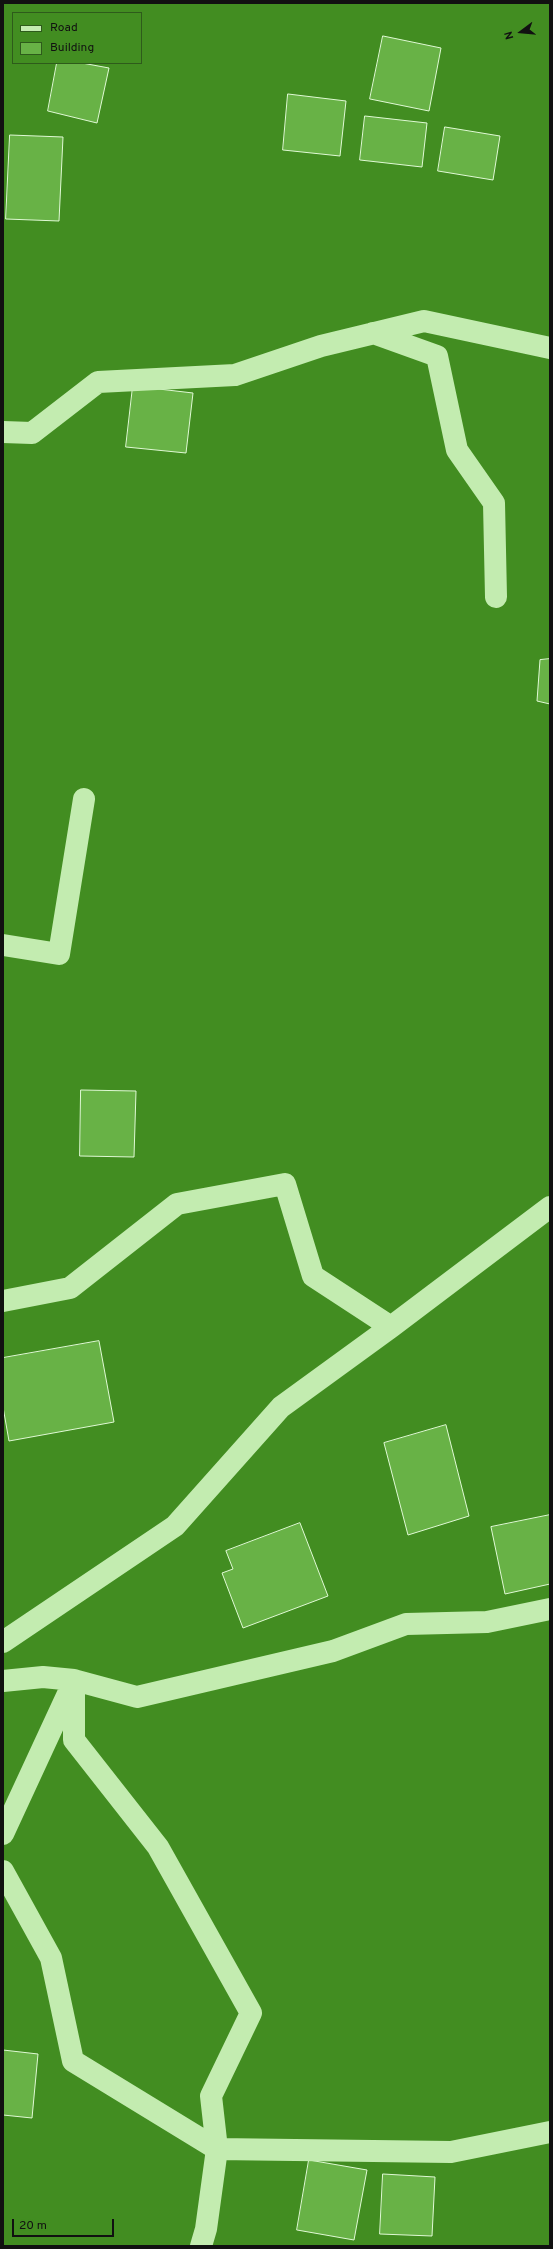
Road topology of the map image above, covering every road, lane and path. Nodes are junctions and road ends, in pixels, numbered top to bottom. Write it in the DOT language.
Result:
graph roads {
  1 [pos="373,333"];
  2 [pos="550,348"];
  3 [pos="3,432"];
  4 [pos="496,597"];
  5 [pos="84,799"];
  6 [pos="3,945"];
  7 [pos="550,1207"];
  8 [pos="3,1301"];
  9 [pos="391,1327"];
  10 [pos="550,1609"];
  11 [pos="3,1642"];
  12 [pos="74,1680"];
  13 [pos="3,1681"];
  14 [pos="3,1834"];
  15 [pos="3,1871"];
  16 [pos="550,2132"];
  17 [pos="217,2149"];
  18 [pos="201,2246"];
  1 -- 2 [label="street"];
  1 -- 3 [label="street"];
  1 -- 4 [label="street"];
  5 -- 6 [label="street"];
  7 -- 9 [label="street"];
  8 -- 9 [label="street"];
  9 -- 11 [label="street"];
  10 -- 12 [label="street"];
  12 -- 13 [label="street"];
  12 -- 14 [label="street"];
  12 -- 17 [label="street"];
  15 -- 17 [label="street"];
  16 -- 17 [label="street"];
  17 -- 18 [label="street"];
}
